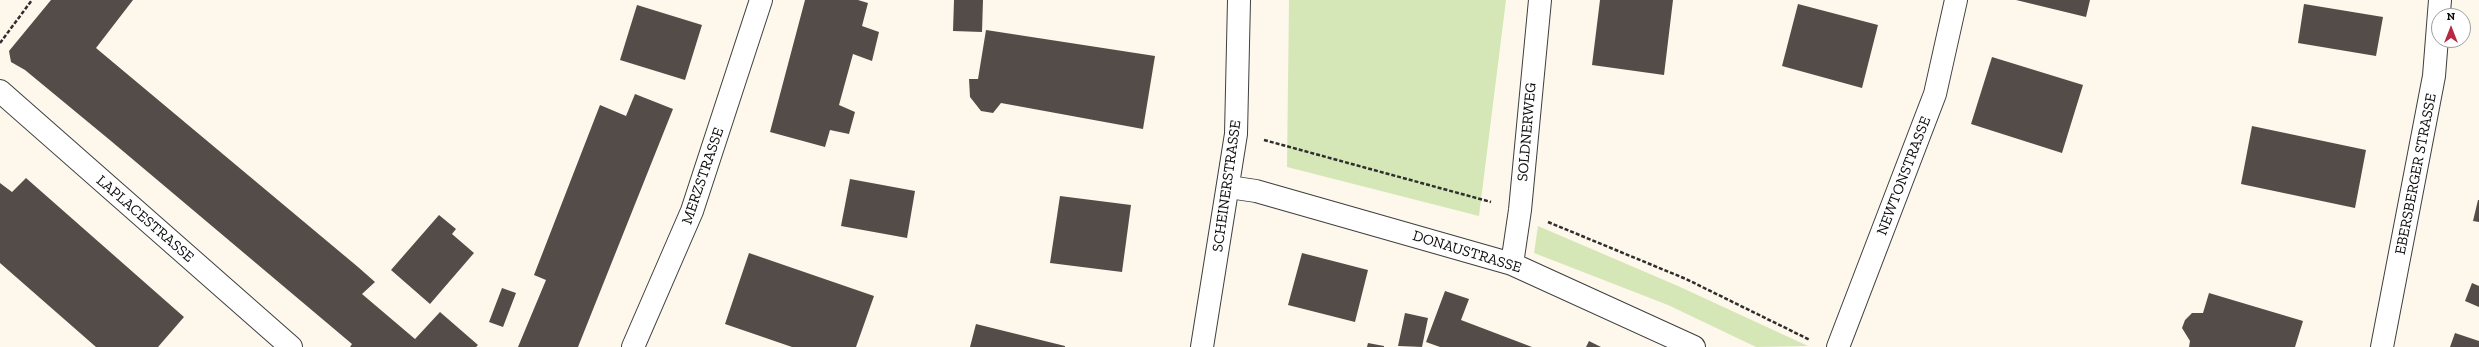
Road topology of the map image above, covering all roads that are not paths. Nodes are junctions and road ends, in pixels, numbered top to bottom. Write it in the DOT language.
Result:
graph roads {
  1 [pos="761,0"];
  2 [pos="1239,0"];
  3 [pos="1540,0"];
  4 [pos="1956,0"];
  5 [pos="2440,0"];
  6 [pos="0,91"];
  7 [pos="1229,187"];
  8 [pos="1512,264"];
  9 [pos="291,347"];
  10 [pos="633,347"];
  11 [pos="1202,347"];
  12 [pos="1694,347"];
  13 [pos="1838,347"];
  14 [pos="2382,347"];
  1 -- 10 [label="street, MERZSTRASSE"];
  2 -- 7 [label="street, SCHEINERSTRASSE"];
  3 -- 8 [label="street, SOLDNERWEG"];
  4 -- 13 [label="street, NEWTONSTRASSE"];
  5 -- 14 [label="street, EBERSBERGER STRASSE"];
  6 -- 9 [label="street, LAPLACESTRASSE"];
  7 -- 8 [label="street, DONAUSTRASSE"];
  7 -- 11 [label="street, SCHEINERSTRASSE"];
  8 -- 12 [label="street, DONAUSTRASSE"];
}
